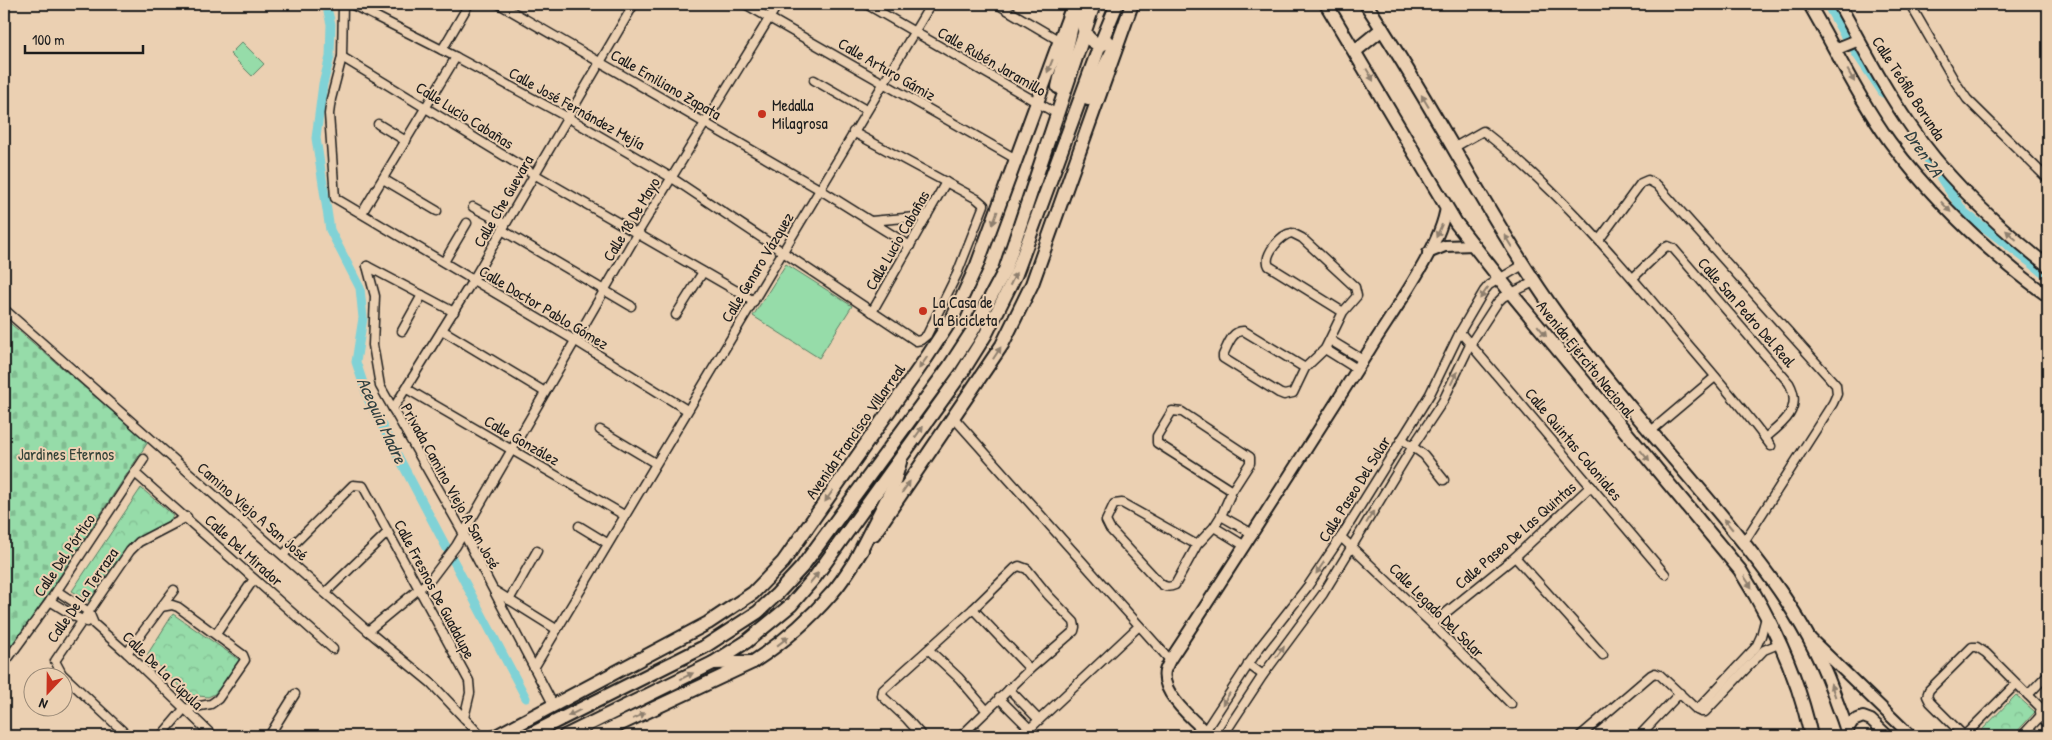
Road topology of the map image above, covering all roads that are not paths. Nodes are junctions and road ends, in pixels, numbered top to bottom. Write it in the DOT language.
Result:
graph roads {
  1 [pos="343,4"];
  2 [pos="351,4"];
  3 [pos="469,4"];
  4 [pos="499,4"];
  5 [pos="634,4"];
  6 [pos="745,4"];
  7 [pos="778,4"];
  8 [pos="866,4"];
  9 [pos="931,4"];
  10 [pos="997,4"];
  11 [pos="1077,4"];
  12 [pos="1094,4"];
  13 [pos="1117,4"];
  14 [pos="1132,4"];
  15 [pos="1326,4"];
  16 [pos="1366,4"];
  17 [pos="1809,4"];
  18 [pos="1839,4"];
  19 [pos="1910,4"];
  20 [pos="1127,16"];
  21 [pos="770,18"];
  22 [pos="1382,29"];
  23 [pos="914,33"];
  24 [pos="1084,33"];
  25 [pos="1060,41"];
  26 [pos="1856,41"];
  27 [pos="1116,44"];
  28 [pos="1100,45"];
  29 [pos="1838,48"];
  30 [pos="442,50"];
  31 [pos="1355,50"];
  32 [pos="342,57"];
  33 [pos="456,57"];
  34 [pos="599,62"];
  35 [pos="814,80"];
  36 [pos="883,83"];
  37 [pos="1036,102"];
  38 [pos="426,107"];
  39 [pos="866,110"];
  40 [pos="1052,111"];
  41 [pos="567,117"];
  42 [pos="705,122"];
  43 [pos="378,124"];
  44 [pos="853,132"];
  45 [pos="406,141"];
  46 [pos="1453,148"];
  47 [pos="1016,159"];
  48 [pos="1057,162"];
  49 [pos="534,174"];
  50 [pos="1036,177"];
  51 [pos="383,178"];
  52 [pos="672,178"];
  53 [pos="2048,178"];
  54 [pos="946,182"];
  55 [pos="819,189"];
  56 [pos="473,207"];
  57 [pos="1446,207"];
  58 [pos="437,211"];
  59 [pos="362,213"];
  60 [pos="927,216"];
  61 [pos="871,221"];
  62 [pos="467,223"];
  63 [pos="503,227"];
  64 [pos="637,234"];
  65 [pos="1599,240"];
  66 [pos="910,246"];
  67 [pos="1474,246"];
  68 [pos="782,252"];
  69 [pos="1428,253"];
  70 [pos="444,262"];
  71 [pos="1523,265"];
  72 [pos="2048,266"];
  73 [pos="703,272"];
  74 [pos="1499,278"];
  75 [pos="1633,278"];
  76 [pos="473,280"];
  77 [pos="1534,282"];
  78 [pos="605,290"];
  79 [pos="1511,293"];
  80 [pos="422,295"];
  81 [pos="2048,296"];
  82 [pos="754,301"];
  83 [pos="631,306"];
  84 [pos="4,309"];
  85 [pos="454,312"];
  86 [pos="872,312"];
  87 [pos="1343,312"];
  88 [pos="676,315"];
  89 [pos="442,330"];
  90 [pos="402,332"];
  91 [pos="1460,332"];
  92 [pos="1330,340"];
  93 [pos="576,341"];
  94 [pos="1471,343"];
  95 [pos="1325,349"];
  96 [pos="1360,364"];
  97 [pos="1305,368"];
  98 [pos="1715,377"];
  99 [pos="407,389"];
  100 [pos="546,392"];
  101 [pos="393,410"];
  102 [pos="687,410"];
  103 [pos="954,418"];
  104 [pos="600,430"];
  105 [pos="1651,431"];
  106 [pos="1402,438"];
  107 [pos="1766,438"];
  108 [pos="1413,446"];
  109 [pos="1771,446"];
  110 [pos="511,450"];
  111 [pos="903,453"];
  112 [pos="144,459"];
  113 [pos="655,463"];
  114 [pos="135,473"];
  115 [pos="1444,480"];
  116 [pos="1591,486"];
  117 [pos="1232,491"];
  118 [pos="624,515"];
  119 [pos="1221,516"];
  120 [pos="187,517"];
  121 [pos="579,526"];
  122 [pos="1214,527"];
  123 [pos="388,532"];
  124 [pos="464,534"];
  125 [pos="1253,534"];
  126 [pos="1341,537"];
  127 [pos="1744,542"];
  128 [pos="607,543"];
  129 [pos="1197,545"];
  130 [pos="1245,546"];
  131 [pos="1352,546"];
  132 [pos="537,551"];
  133 [pos="283,555"];
  134 [pos="1515,557"];
  135 [pos="856,559"];
  136 [pos="1666,574"];
  137 [pos="254,579"];
  138 [pos="419,588"];
  139 [pos="174,590"];
  140 [pos="493,590"];
  141 [pos="57,591"];
  142 [pos="325,593"];
  143 [pos="508,600"];
  144 [pos="50,601"];
  145 [pos="161,608"];
  146 [pos="973,609"];
  147 [pos="89,612"];
  148 [pos="1766,612"];
  149 [pos="83,621"];
  150 [pos="94,624"];
  151 [pos="1432,624"];
  152 [pos="1139,626"];
  153 [pos="556,629"];
  154 [pos="368,632"];
  155 [pos="216,634"];
  156 [pos="1808,636"];
  157 [pos="1781,643"];
  158 [pos="333,649"];
  159 [pos="929,650"];
  160 [pos="127,653"];
  161 [pos="1603,654"];
  162 [pos="1170,660"];
  163 [pos="753,662"];
  164 [pos="713,663"];
  165 [pos="4,664"];
  166 [pos="1248,664"];
  167 [pos="534,668"];
  168 [pos="1030,668"];
  169 [pos="2048,674"];
  170 [pos="1263,675"];
  171 [pos="1734,676"];
  172 [pos="2016,684"];
  173 [pos="1009,689"];
  174 [pos="1680,693"];
  175 [pos="295,694"];
  176 [pos="2028,695"];
  177 [pos="1000,698"];
  178 [pos="1511,704"];
  179 [pos="554,706"];
  180 [pos="184,709"];
  181 [pos="987,710"];
  182 [pos="2045,713"];
  183 [pos="464,718"];
  184 [pos="1039,720"];
  185 [pos="2048,724"];
  186 [pos="1030,728"];
  187 [pos="1208,734"];
  188 [pos="1848,734"];
  189 [pos="128,736"];
  190 [pos="161,736"];
  191 [pos="213,736"];
  192 [pos="269,736"];
  193 [pos="482,736"];
  194 [pos="496,736"];
  195 [pos="527,736"];
  196 [pos="565,736"];
  197 [pos="595,736"];
  198 [pos="922,736"];
  199 [pos="961,736"];
  200 [pos="1022,736"];
  201 [pos="1223,736"];
  202 [pos="1580,736"];
  203 [pos="1639,736"];
  204 [pos="1811,736"];
  205 [pos="1888,736"];
  206 [pos="1911,736"];
  207 [pos="1964,736"];
  208 [pos="2022,736"];
  1 -- 32 [label="street"];
  2 -- 30 [label="street, Calle José Fernández Mejía"];
  3 -- 30 [label="street"];
  4 -- 34 [label="street, Calle Emiliano Zapata"];
  5 -- 34 [label="street, Calle Che Guevara"];
  6 -- 21 [label="street, Calle Arturo Gámiz"];
  7 -- 21 [label="street, Calle 18 De Mayo"];
  8 -- 23 [label="street, Calle Rubén Jaramillo"];
  9 -- 23 [label="street, Calle Genaro Vázquez"];
  10 -- 25 [label="street"];
  11 -- 24 [label="main road"];
  11 -- 25 [label="main road, Avenida Francisco Villarreal"];
  11 -- 40 [label="main road"];
  12 -- 24 [label="main road"];
  13 -- 28 [label="main road"];
  14 -- 20 [label="main road"];
  15 -- 31 [label="main road, Avenida Ejército Nacional"];
  16 -- 22 [label="main road, Avenida Ejército Nacional"];
  17 -- 29 [label="main road"];
  18 -- 26 [label="main road, Calle Teófilo Borunda"];
  19 -- 53 [label="street"];
  20 -- 27 [label="main road"];
  20 -- 28 [label="main road"];
  21 -- 36 [label="street, Calle Arturo Gámiz"];
  21 -- 42 [label="street, Calle 18 De Mayo"];
  22 -- 31 [label="main road"];
  46 -- 22 [label="main road, Avenida Ejército Nacional, one-way"];
  23 -- 36 [label="street, Calle Genaro Vázquez"];
  23 -- 37 [label="street, Calle Rubén Jaramillo"];
  24 -- 28 [label="main road"];
  24 -- 50 [label="main road"];
  25 -- 37 [label="main road, Avenida Francisco Villarreal, one-way"];
  26 -- 29 [label="main road"];
  72 -- 26 [label="main road, Calle Teófilo Borunda, one-way"];
  27 -- 48 [label="main road"];
  103 -- 27 [label="main road, one-way"];
  28 -- 48 [label="main road"];
  29 -- 81 [label="main road, one-way"];
  30 -- 33 [label="street, Calle José Fernández Mejía"];
  31 -- 57 [label="main road, Avenida Ejército Nacional, one-way"];
  32 -- 38 [label="street, Calle Lucio Cabañas"];
  32 -- 59 [label="street, Calle Doctor Pablo Gómez"];
  33 -- 38 [label="street"];
  33 -- 41 [label="street, Calle José Fernández Mejía"];
  34 -- 41 [label="street, Calle Che Guevara"];
  34 -- 42 [label="street, Calle Emiliano Zapata"];
  35 -- 39 [label="street"];
  36 -- 39 [label="street, Calle Genaro Vázquez"];
  36 -- 47 [label="street, Calle Arturo Gámiz"];
  37 -- 40 [label="street, Calle Rubén Jaramillo"];
  37 -- 47 [label="main road, Avenida Francisco Villarreal"];
  38 -- 45 [label="street"];
  38 -- 49 [label="street, Calle Lucio Cabañas"];
  39 -- 44 [label="street, Calle Genaro Vázquez"];
  40 -- 50 [label="main road"];
  41 -- 49 [label="street, Calle Che Guevara"];
  41 -- 52 [label="street, Calle José Fernández Mejía"];
  42 -- 52 [label="street, Calle 18 De Mayo"];
  42 -- 55 [label="street, Calle Emiliano Zapata"];
  43 -- 45 [label="street"];
  44 -- 54 [label="street"];
  44 -- 55 [label="street, Calle Genaro Vázquez"];
  45 -- 51 [label="street"];
  46 -- 65 [label="street"];
  71 -- 46 [label="main road, Avenida Ejército Nacional, one-way"];
  47 -- 179 [label="main road, Avenida Francisco Villarreal, one-way"];
  111 -- 48 [label="main road, one-way"];
  49 -- 63 [label="street, Calle Che Guevara"];
  49 -- 64 [label="street, Calle Lucio Cabañas"];
  50 -- 195 [label="main road, one-way"];
  51 -- 58 [label="street"];
  51 -- 59 [label="street"];
  52 -- 64 [label="street, Calle 18 De Mayo"];
  52 -- 68 [label="street, Calle José Fernández Mejía"];
  54 -- 60 [label="street, Calle Lucio Cabañas"];
  54 -- 86 [label="street"];
  55 -- 61 [label="street, Calle Emiliano Zapata"];
  55 -- 68 [label="street, Calle Genaro Vázquez"];
  56 -- 63 [label="street"];
  57 -- 67 [label="main road, Avenida Ejército Nacional"];
  57 -- 69 [label="street, one-way"];
  59 -- 70 [label="street, Calle Doctor Pablo Gómez"];
  60 -- 61 [label="street"];
  60 -- 66 [label="street, Calle Lucio Cabañas"];
  61 -- 66 [label="street, Calle Emiliano Zapata"];
  62 -- 70 [label="street"];
  63 -- 76 [label="street, Calle Che Guevara"];
  63 -- 78 [label="street"];
  64 -- 73 [label="street, Calle Lucio Cabañas"];
  64 -- 78 [label="street, Calle 18 De Mayo"];
  65 -- 75 [label="street"];
  65 -- 127 [label="street"];
  66 -- 86 [label="street, Calle Lucio Cabañas"];
  67 -- 69 [label="street"];
  67 -- 74 [label="main road, Avenida Ejército Nacional"];
  68 -- 82 [label="street, Calle Genaro Vázquez"];
  68 -- 86 [label="street"];
  69 -- 96 [label="street"];
  70 -- 76 [label="street, Calle Doctor Pablo Gómez"];
  71 -- 74 [label="street, Calle Paseo Del Solar"];
  71 -- 77 [label="main road, Avenida Ejército Nacional"];
  73 -- 82 [label="street, Calle Lucio Cabañas"];
  73 -- 88 [label="street"];
  74 -- 79 [label="main road, Avenida Ejército Nacional"];
  74 -- 91 [label="street, Calle Paseo Del Solar, one-way"];
  75 -- 98 [label="street"];
  75 -- 107 [label="street, Calle San Pedro Del Real"];
  76 -- 85 [label="street, Calle Che Guevara"];
  76 -- 93 [label="street, Calle Doctor Pablo Gómez"];
  77 -- 79 [label="street, Calle Paseo Del Solar"];
  77 -- 105 [label="main road, Avenida Ejército Nacional"];
  78 -- 83 [label="street"];
  78 -- 93 [label="street, Calle 18 De Mayo"];
  79 -- 94 [label="street, Calle Paseo Del Solar"];
  79 -- 148 [label="main road, Avenida Ejército Nacional, one-way"];
  80 -- 85 [label="street"];
  80 -- 90 [label="street"];
  80 -- 101 [label="street, Privada Camino Viejo A San José"];
  82 -- 102 [label="street, Calle Genaro Vázquez"];
  84 -- 133 [label="street, Camino Viejo A San José"];
  85 -- 89 [label="street, Calle Che Guevara"];
  87 -- 87 [label="street"];
  87 -- 92 [label="street"];
  89 -- 99 [label="street, Calle Che Guevara"];
  89 -- 100 [label="street"];
  91 -- 94 [label="street, Calle Quintas Coloniales"];
  91 -- 106 [label="street, Calle Paseo Del Solar"];
  92 -- 95 [label="street"];
  92 -- 96 [label="street"];
  93 -- 100 [label="street, Calle 18 De Mayo"];
  93 -- 102 [label="street, Calle Doctor Pablo Gómez"];
  108 -- 94 [label="street, Calle Paseo Del Solar, one-way"];
  94 -- 116 [label="street, Calle Quintas Coloniales"];
  95 -- 96 [label="street"];
  95 -- 97 [label="street"];
  96 -- 125 [label="street"];
  97 -- 97 [label="street"];
  98 -- 105 [label="street"];
  98 -- 107 [label="street"];
  99 -- 101 [label="street, Calle Che Guevara"];
  99 -- 110 [label="street, Calle González"];
  100 -- 110 [label="street, Calle 18 De Mayo"];
  101 -- 124 [label="street, Privada Camino Viejo A San José"];
  102 -- 113 [label="street, Calle Genaro Vázquez"];
  135 -- 103 [label="main road, one-way"];
  103 -- 152 [label="street"];
  104 -- 113 [label="street"];
  127 -- 105 [label="main road, Avenida Ejército Nacional, one-way"];
  106 -- 108 [label="street"];
  106 -- 126 [label="street, Calle Paseo Del Solar"];
  107 -- 109 [label="street"];
  108 -- 115 [label="street"];
  131 -- 108 [label="street, Calle Paseo Del Solar, one-way"];
  110 -- 118 [label="street, Calle González"];
  110 -- 124 [label="street, Calle 18 De Mayo"];
  111 -- 135 [label="main road"];
  164 -- 111 [label="main road, one-way"];
  112 -- 114 [label="street, Calle Del Pórtico"];
  113 -- 118 [label="street, Calle Genaro Vázquez"];
  114 -- 120 [label="street, Calle Del Mirador"];
  114 -- 141 [label="street, Calle Del Pórtico"];
  116 -- 134 [label="street, Calle Paseo De Las Quintas"];
  116 -- 136 [label="street, Calle Quintas Coloniales"];
  117 -- 117 [label="street"];
  117 -- 119 [label="street"];
  118 -- 128 [label="street, Calle Genaro Vázquez"];
  119 -- 122 [label="street"];
  119 -- 125 [label="street"];
  120 -- 137 [label="street, Calle Del Mirador"];
  120 -- 147 [label="street, Calle De La Terraza"];
  121 -- 128 [label="street"];
  122 -- 129 [label="street"];
  122 -- 130 [label="street"];
  123 -- 133 [label="street, Calle Fresnos De Guadalupe"];
  123 -- 138 [label="street, Calle Fresnos De Guadalupe"];
  123 -- 142 [label="street"];
  124 -- 138 [label="street, Calle 18 De Mayo"];
  124 -- 140 [label="street, Privada Camino Viejo A San José"];
  125 -- 130 [label="street"];
  126 -- 131 [label="street, Calle Legado Del Solar"];
  126 -- 166 [label="street, Calle Paseo Del Solar, one-way"];
  127 -- 156 [label="main road, Avenida Ejército Nacional"];
  128 -- 153 [label="street, Calle Genaro Vázquez"];
  129 -- 129 [label="street"];
  130 -- 162 [label="street"];
  131 -- 151 [label="street, Calle Legado Del Solar"];
  170 -- 131 [label="street, Calle Paseo Del Solar, one-way"];
  132 -- 143 [label="street"];
  133 -- 142 [label="street, Camino Viejo A San José"];
  134 -- 151 [label="street, Calle Paseo De Las Quintas"];
  134 -- 161 [label="street"];
  163 -- 135 [label="main road, one-way"];
  137 -- 155 [label="street"];
  137 -- 158 [label="street, Calle Del Mirador"];
  138 -- 154 [label="street, Calle 18 De Mayo"];
  138 -- 183 [label="street, Calle Fresnos De Guadalupe"];
  139 -- 145 [label="street"];
  140 -- 143 [label="street"];
  140 -- 167 [label="street, Privada Camino Viejo A San José"];
  141 -- 144 [label="street, Calle Del Pórtico"];
  141 -- 147 [label="street"];
  142 -- 154 [label="street, Camino Viejo A San José"];
  143 -- 153 [label="street"];
  144 -- 149 [label="street, Calle De La Cúpula"];
  144 -- 165 [label="street, Calle Del Pórtico"];
  145 -- 155 [label="street"];
  145 -- 160 [label="street"];
  146 -- 159 [label="street"];
  146 -- 168 [label="street"];
  146 -- 168 [label="street"];
  147 -- 149 [label="street, Calle De La Terraza"];
  147 -- 150 [label="street, Calle De La Cúpula"];
  148 -- 157 [label="main road, Avenida Ejército Nacional"];
  148 -- 171 [label="street"];
  149 -- 150 [label="street, Calle De La Cúpula"];
  149 -- 189 [label="street, Calle De La Terraza"];
  150 -- 160 [label="street, Calle De La Cúpula"];
  151 -- 178 [label="street, Calle Legado Del Solar"];
  152 -- 162 [label="street"];
  152 -- 184 [label="street"];
  153 -- 167 [label="street, Calle Genaro Vázquez"];
  154 -- 183 [label="street, Camino Viejo A San José"];
  155 -- 180 [label="street"];
  188 -- 156 [label="main road, Avenida Ejército Nacional, one-way"];
  156 -- 206 [label="street"];
  157 -- 171 [label="street"];
  157 -- 204 [label="main road, Avenida Ejército Nacional"];
  159 -- 181 [label="street"];
  159 -- 198 [label="street"];
  160 -- 180 [label="street, Calle De La Cúpula"];
  162 -- 187 [label="street"];
  163 -- 164 [label="main road"];
  197 -- 163 [label="main road, one-way"];
  196 -- 164 [label="main road, one-way"];
  166 -- 170 [label="street"];
  166 -- 187 [label="street, Calle Paseo Del Solar, one-way"];
  167 -- 179 [label="street, Privada Camino Viejo A San José"];
  168 -- 173 [label="street"];
  169 -- 176 [label="street"];
  170 -- 201 [label="street, Calle Paseo Del Solar"];
  171 -- 174 [label="street"];
  172 -- 176 [label="street"];
  172 -- 207 [label="street"];
  172 -- 207 [label="street"];
  173 -- 177 [label="street"];
  173 -- 184 [label="street"];
  174 -- 202 [label="street"];
  174 -- 203 [label="street"];
  175 -- 192 [label="street"];
  176 -- 182 [label="street"];
  177 -- 181 [label="street"];
  177 -- 186 [label="street"];
  179 -- 194 [label="main road, Avenida Francisco Villarreal"];
  180 -- 190 [label="street"];
  180 -- 191 [label="street, Calle De La Cúpula"];
  181 -- 199 [label="street"];
  182 -- 185 [label="street"];
  182 -- 208 [label="street"];
  183 -- 193 [label="street, Camino Viejo A San José"];
  184 -- 186 [label="street"];
  186 -- 200 [label="street"];
  188 -- 205 [label="street"];
}
